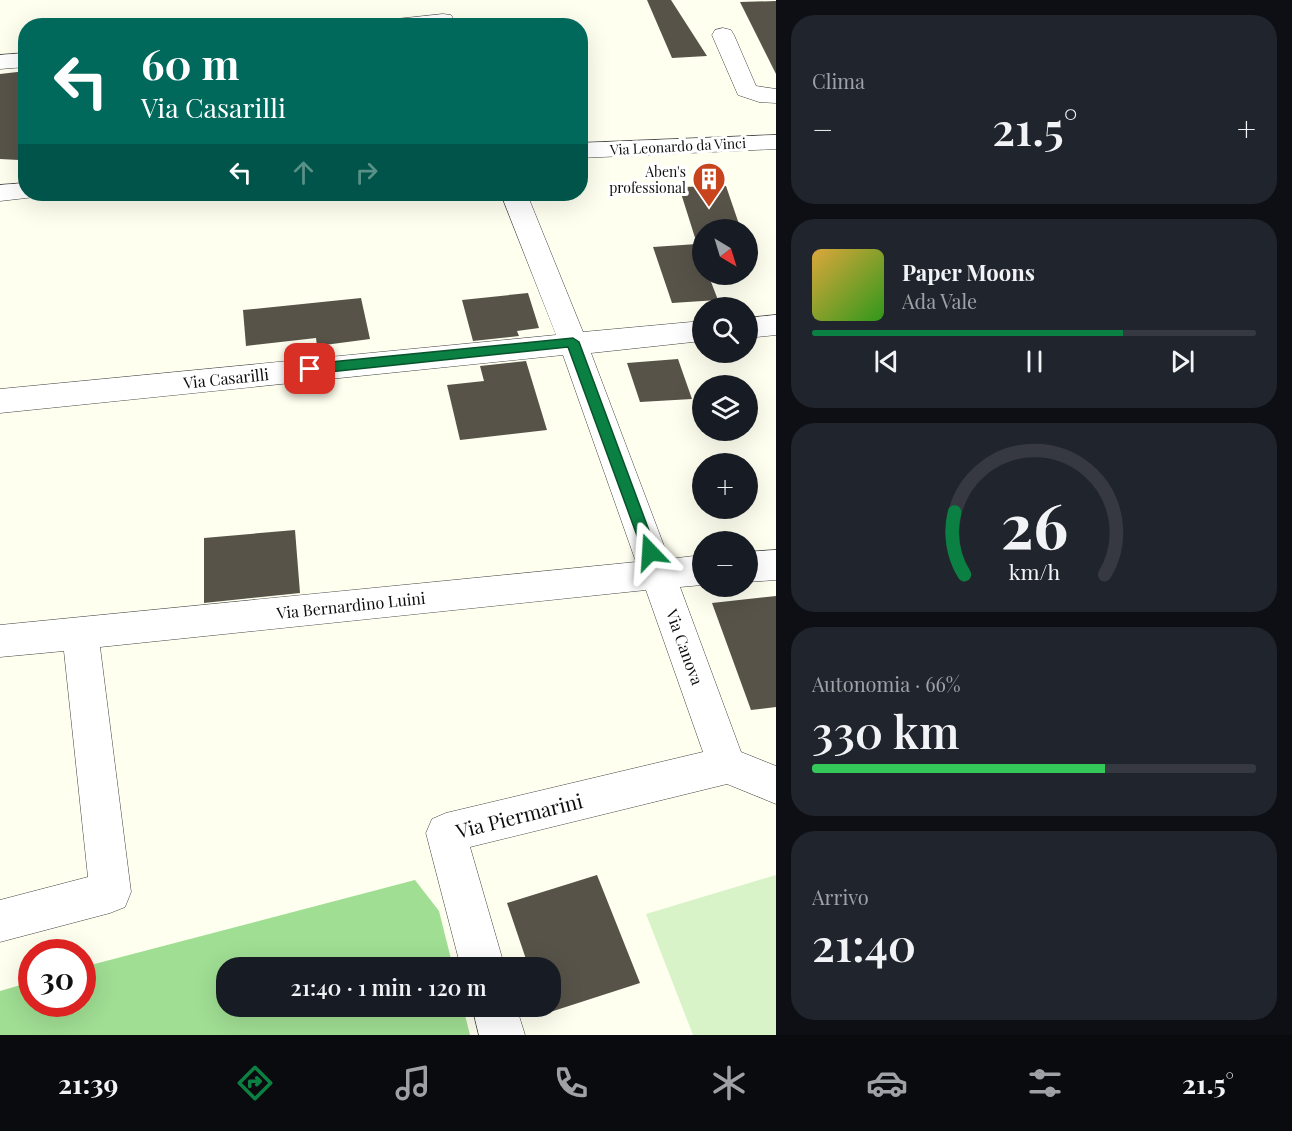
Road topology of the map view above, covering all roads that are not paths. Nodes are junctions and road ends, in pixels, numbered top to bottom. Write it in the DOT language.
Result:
graph roads {
  1 [pos="435,0"];
  2 [pos="442,18"];
  3 [pos="723,35"];
  4 [pos="18,61"];
  5 [pos="0,62"];
  6 [pos="776,96"];
  7 [pos="776,142"];
  8 [pos="588,151"];
  9 [pos="18,192"];
  10 [pos="0,193"];
  11 [pos="517,201"];
  12 [pos="776,325"];
  13 [pos="758,327"];
  14 [pos="692,332"];
  15 [pos="573,342"];
  16 [pos="0,401"];
  17 [pos="776,566"];
  18 [pos="758,567"];
  19 [pos="692,571"];
  20 [pos="658,573"];
  21 [pos="80,632"];
  22 [pos="0,641"];
  23 [pos="727,765"];
  24 [pos="776,785"];
  25 [pos="0,921"];
  26 [pos="480,957"];
  27 [pos="497,1017"];
  28 [pos="502,1035"];
  1 -- 2 [label="street"];
  3 -- 6 [label="street"];
  4 -- 5 [label="street"];
  7 -- 8 [label="street, Via Leonardo da Vinci"];
  9 -- 10 [label="street"];
  11 -- 15 [label="street, Via Canova"];
  12 -- 13 [label="street"];
  14 -- 15 [label="street, Via Casarilli"];
  15 -- 16 [label="street, Via Casarilli"];
  15 -- 20 [label="street, Via Canova"];
  17 -- 18 [label="street"];
  19 -- 20 [label="street, Via Bernardino Luini"];
  20 -- 21 [label="street, Via Bernardino Luini"];
  20 -- 23 [label="street, Via Canova"];
  21 -- 22 [label="street, Via Bernardino Luini"];
  21 -- 25 [label="street"];
  23 -- 24 [label="street"];
  23 -- 26 [label="street, Via Piermarini"];
  27 -- 28 [label="street"];
}
